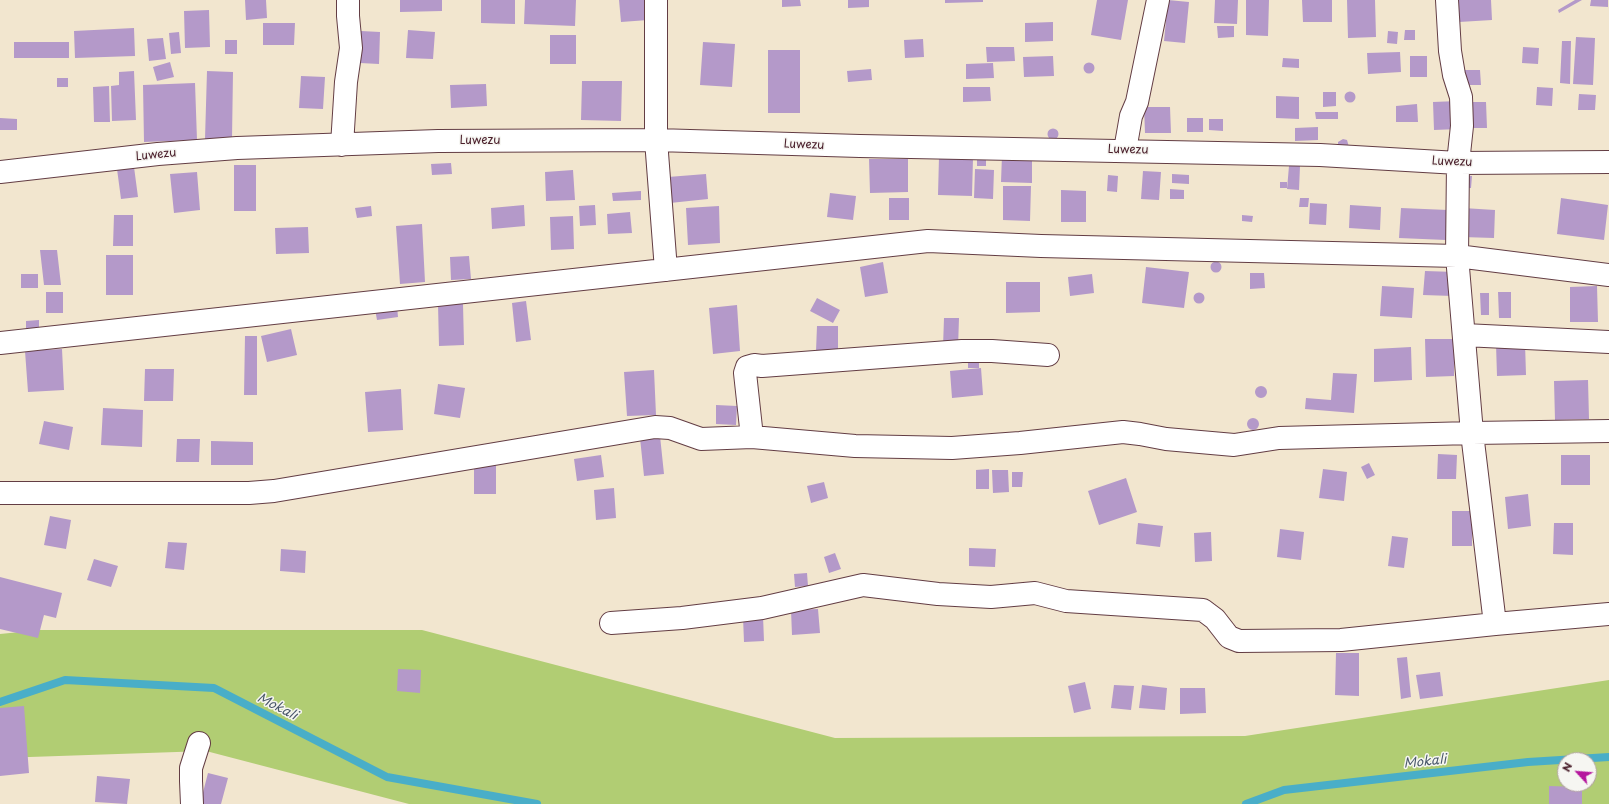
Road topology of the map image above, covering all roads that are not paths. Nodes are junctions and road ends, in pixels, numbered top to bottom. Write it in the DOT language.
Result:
graph roads {
  1 [pos="348,0"];
  2 [pos="656,0"];
  3 [pos="1158,0"];
  4 [pos="1447,0"];
  5 [pos="656,140"];
  6 [pos="342,145"];
  7 [pos="1125,150"];
  8 [pos="1609,162"];
  9 [pos="1458,163"];
  10 [pos="0,172"];
  11 [pos="1457,256"];
  12 [pos="666,270"];
  13 [pos="1609,275"];
  14 [pos="1464,335"];
  15 [pos="1609,342"];
  16 [pos="0,343"];
  17 [pos="1048,355"];
  18 [pos="1609,431"];
  19 [pos="1472,432"];
  20 [pos="752,437"];
  21 [pos="0,493"];
  22 [pos="1609,614"];
  23 [pos="610,623"];
  24 [pos="1495,624"];
  25 [pos="199,743"];
  26 [pos="192,804"];
  1 -- 6 [label="street"];
  2 -- 5 [label="street"];
  3 -- 7 [label="street"];
  4 -- 9 [label="street"];
  5 -- 6 [label="street, Luwezu"];
  5 -- 7 [label="street, Luwezu"];
  5 -- 12 [label="street"];
  6 -- 10 [label="street, Luwezu"];
  7 -- 9 [label="street, Luwezu"];
  8 -- 9 [label="street, Luwezu"];
  9 -- 11 [label="street"];
  11 -- 12 [label="street"];
  11 -- 13 [label="street"];
  11 -- 14 [label="street"];
  12 -- 16 [label="street"];
  14 -- 15 [label="street"];
  14 -- 19 [label="street"];
  17 -- 20 [label="street"];
  18 -- 19 [label="street"];
  19 -- 20 [label="street"];
  19 -- 24 [label="street"];
  20 -- 21 [label="street"];
  22 -- 24 [label="street"];
  23 -- 24 [label="street"];
  25 -- 26 [label="street"];
}
